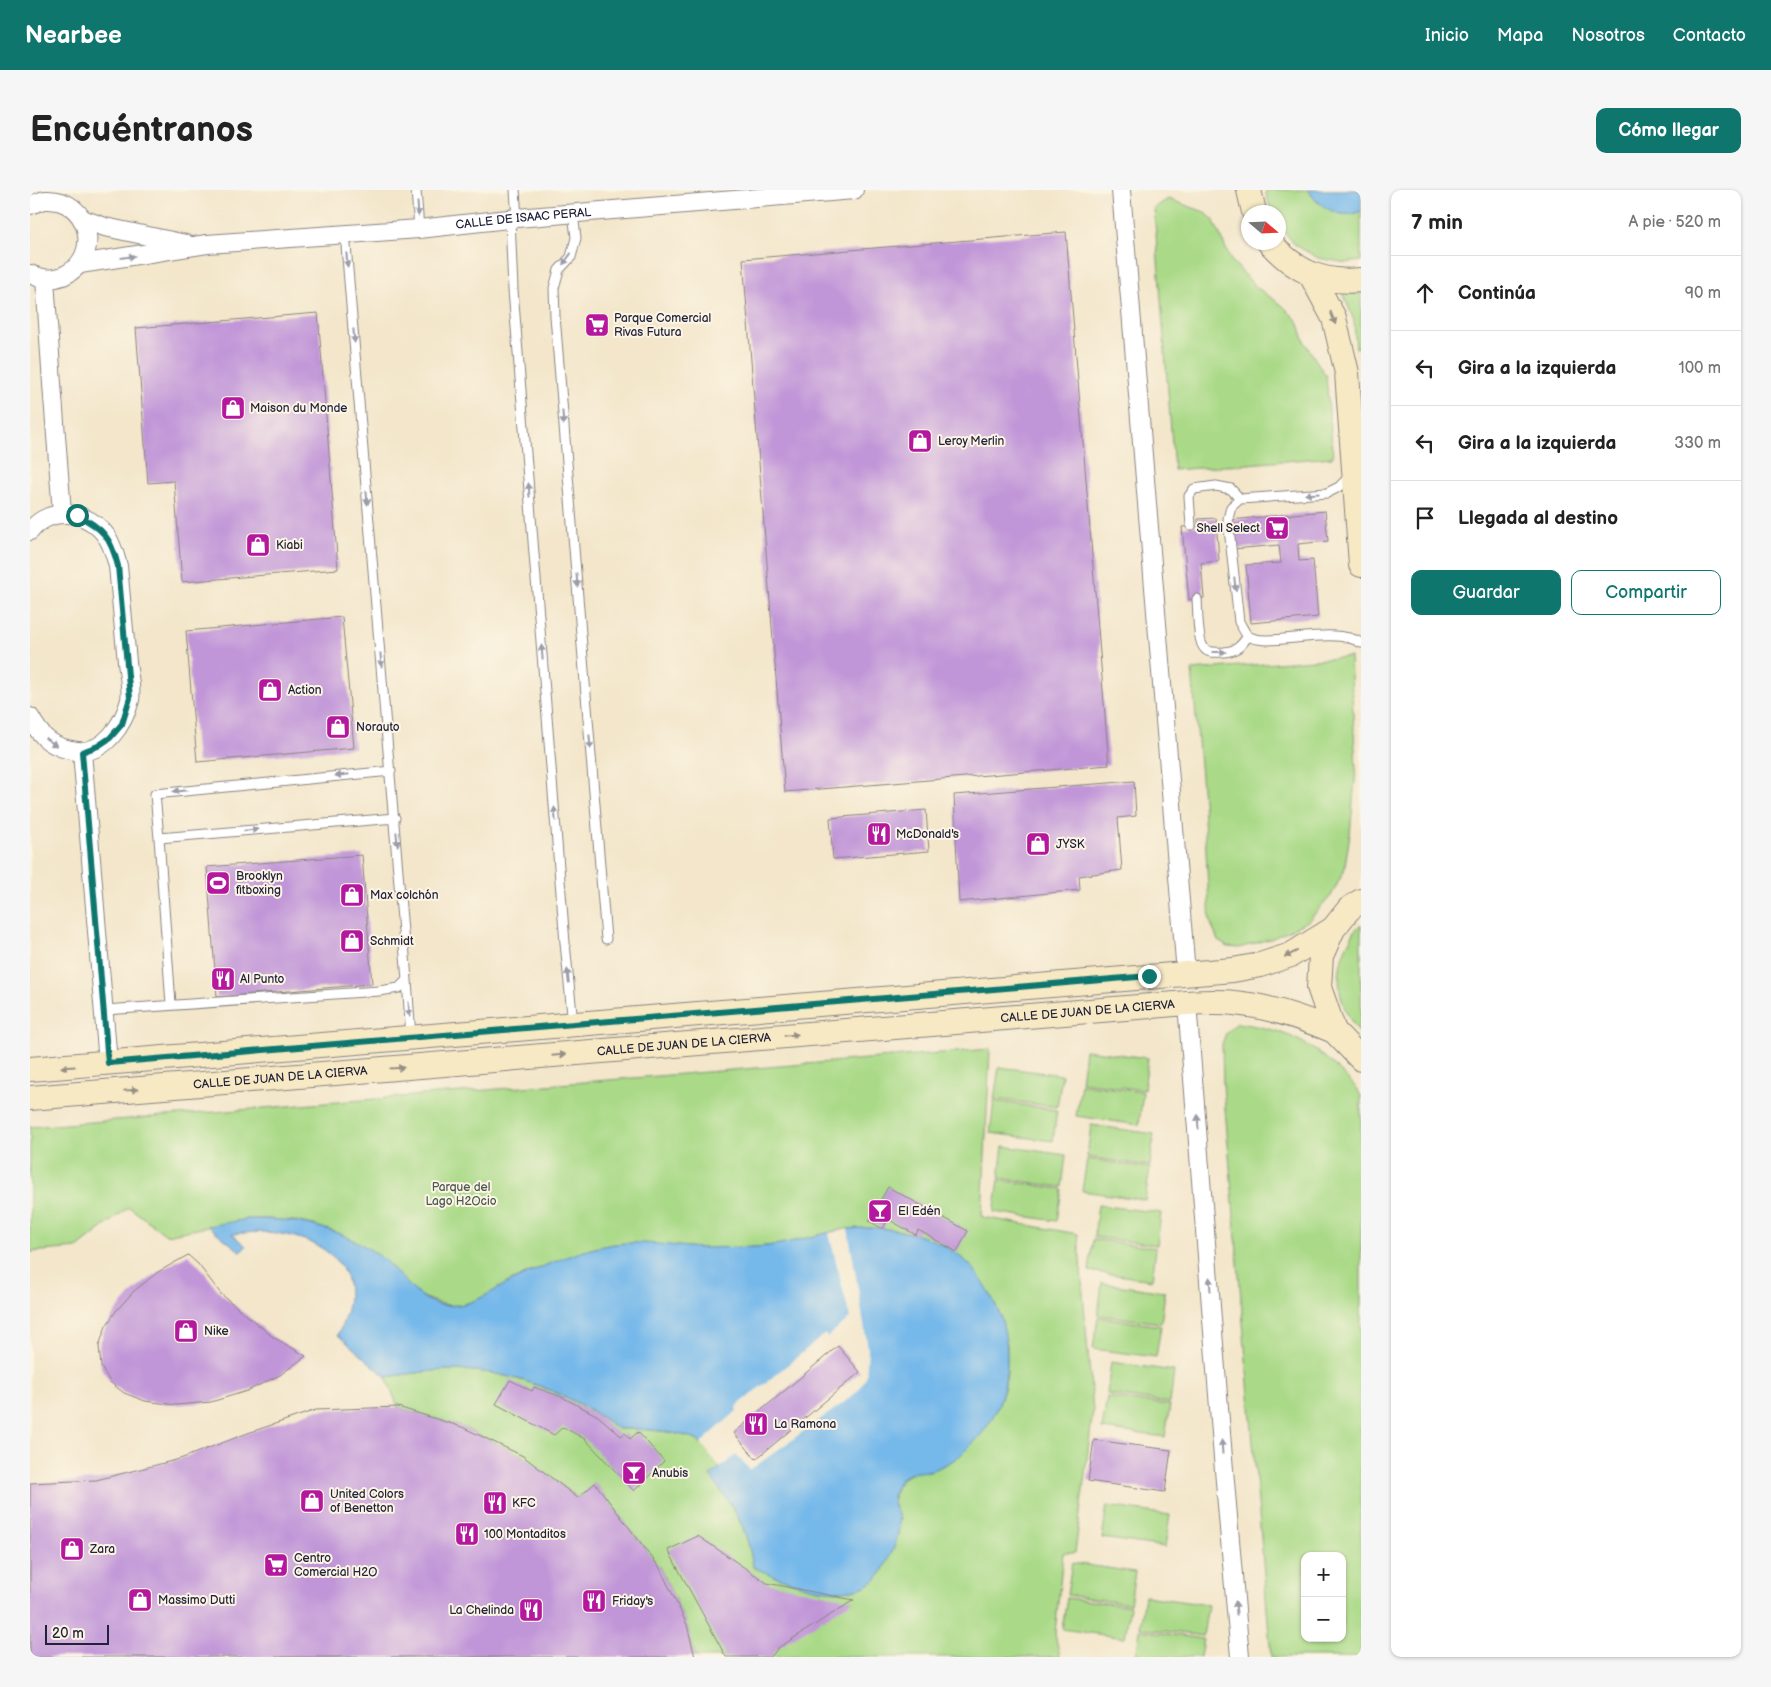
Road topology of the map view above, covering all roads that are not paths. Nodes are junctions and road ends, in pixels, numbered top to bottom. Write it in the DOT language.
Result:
graph roads {
  1 [pos="416,190"];
  2 [pos="515,190"];
  3 [pos="854,190"];
  4 [pos="1121,190"];
  5 [pos="59,196"];
  6 [pos="30,206"];
  7 [pos="573,213"];
  8 [pos="513,218"];
  9 [pos="82,219"];
  10 [pos="419,229"];
  11 [pos="345,233"];
  12 [pos="194,246"];
  13 [pos="1277,250"];
  14 [pos="80,264"];
  15 [pos="1311,275"];
  16 [pos="38,276"];
  17 [pos="1361,280"];
  18 [pos="1353,473"];
  19 [pos="1240,499"];
  20 [pos="62,513"];
  21 [pos="1191,526"];
  22 [pos="30,531"];
  23 [pos="1361,565"];
  24 [pos="1197,599"];
  25 [pos="1248,636"];
  26 [pos="1361,643"];
  27 [pos="30,717"];
  28 [pos="82,752"];
  29 [pos="391,771"];
  30 [pos="395,818"];
  31 [pos="158,838"];
  32 [pos="1361,882"];
  33 [pos="1355,905"];
  34 [pos="1333,929"];
  35 [pos="606,939"];
  36 [pos="1186,973"];
  37 [pos="407,980"];
  38 [pos="1188,1003"];
  39 [pos="171,1004"];
  40 [pos="105,1010"];
  41 [pos="574,1024"];
  42 [pos="1334,1031"];
  43 [pos="411,1038"];
  44 [pos="1361,1059"];
  45 [pos="108,1063"];
  46 [pos="30,1070"];
  47 [pos="30,1098"];
  48 [pos="1240,1657"];
  1 -- 10 [label="lane, one-way"];
  2 -- 8 [label="lane"];
  3 -- 7 [label="street, CALLE DE ISAAC PERAL"];
  4 -- 36 [label="street"];
  5 -- 6 [label="street"];
  5 -- 9 [label="street"];
  7 -- 8 [label="street, CALLE DE ISAAC PERAL"];
  7 -- 35 [label="lane, one-way"];
  8 -- 10 [label="street, CALLE DE ISAAC PERAL"];
  41 -- 8 [label="lane, one-way"];
  9 -- 12 [label="street, CALLE DE ISAAC PERAL"];
  9 -- 14 [label="street"];
  10 -- 11 [label="street, CALLE DE ISAAC PERAL"];
  11 -- 12 [label="street, CALLE DE ISAAC PERAL"];
  11 -- 29 [label="lane, one-way"];
  14 -- 12 [label="street, CALLE DE ISAAC PERAL, one-way"];
  13 -- 15 [label="street"];
  14 -- 16 [label="street"];
  15 -- 17 [label="street"];
  15 -- 18 [label="street, one-way"];
  16 -- 20 [label="street"];
  18 -- 19 [label="lane, one-way"];
  18 -- 23 [label="street"];
  19 -- 21 [label="lane"];
  19 -- 25 [label="lane, one-way"];
  20 -- 22 [label="street"];
  20 -- 28 [label="street"];
  24 -- 25 [label="lane, one-way"];
  25 -- 26 [label="lane"];
  27 -- 28 [label="street, one-way"];
  28 -- 40 [label="street"];
  29 -- 30 [label="lane"];
  29 -- 31 [label="lane, one-way"];
  31 -- 30 [label="lane, one-way"];
  30 -- 37 [label="lane, one-way"];
  31 -- 39 [label="lane"];
  32 -- 33 [label="street"];
  33 -- 34 [label="street"];
  34 -- 36 [label="street, one-way"];
  34 -- 42 [label="street"];
  36 -- 41 [label="street"];
  37 -- 39 [label="lane"];
  37 -- 43 [label="lane, one-way"];
  38 -- 42 [label="street, CALLE DE JUAN DE LA CIERVA"];
  47 -- 38 [label="street, CALLE DE JUAN DE LA CIERVA, one-way"];
  48 -- 38 [label="street, one-way"];
  39 -- 40 [label="lane"];
  40 -- 45 [label="street"];
  41 -- 43 [label="street"];
  42 -- 44 [label="street"];
  43 -- 45 [label="street"];
  45 -- 46 [label="street, one-way"];
}
